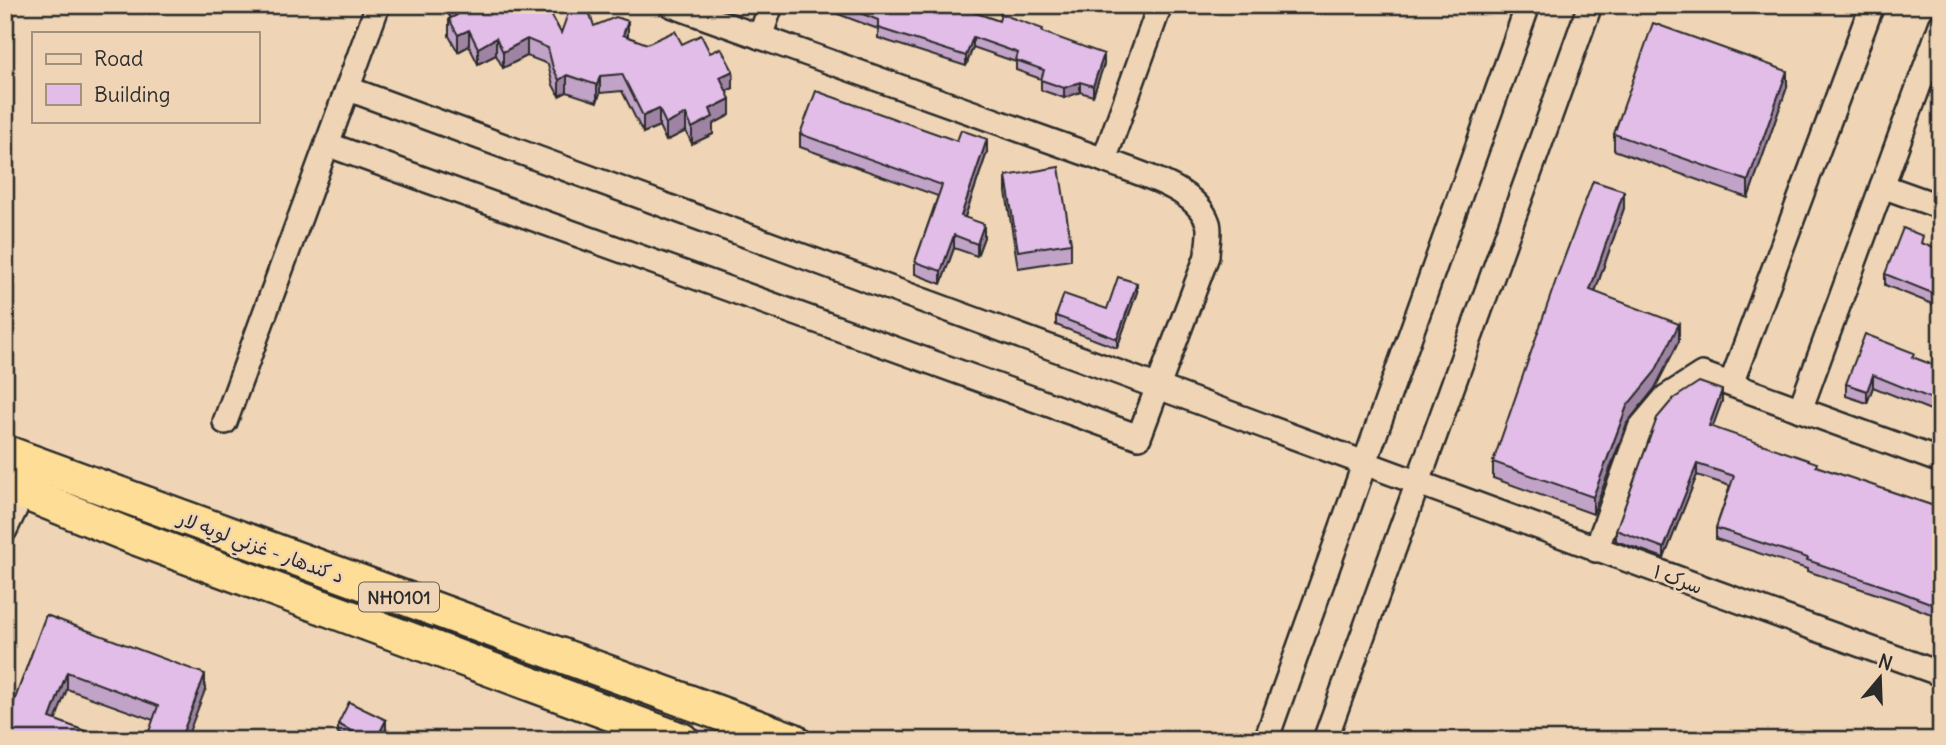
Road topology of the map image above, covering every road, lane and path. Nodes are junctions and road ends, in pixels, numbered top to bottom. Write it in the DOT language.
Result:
graph roads {
  1 [pos="378,5"];
  2 [pos="671,5"];
  3 [pos="771,5"];
  4 [pos="1160,5"];
  5 [pos="1528,5"];
  6 [pos="1590,5"];
  7 [pos="1872,5"];
  8 [pos="1941,25"];
  9 [pos="760,37"];
  10 [pos="349,89"];
  11 [pos="329,145"];
  12 [pos="1104,160"];
  13 [pos="1882,186"];
  14 [pos="1941,207"];
  15 [pos="1731,384"];
  16 [pos="1158,386"];
  17 [pos="1800,410"];
  18 [pos="225,422"];
  19 [pos="5,452"];
  20 [pos="1941,461"];
  21 [pos="1363,462"];
  22 [pos="22,480"];
  23 [pos="1417,482"];
  24 [pos="5,530"];
  25 [pos="1596,550"];
  26 [pos="1941,674"];
  27 [pos="682,740"];
  28 [pos="793,740"];
  29 [pos="1266,740"];
  30 [pos="1325,740"];
  1 -- 10 [label="street"];
  2 -- 9 [label="street"];
  3 -- 9 [label="street"];
  4 -- 12 [label="street"];
  5 -- 21 [label="street"];
  6 -- 23 [label="street"];
  7 -- 15 [label="street"];
  8 -- 13 [label="street"];
  9 -- 12 [label="street"];
  10 -- 11 [label="street"];
  10 -- 16 [label="street, سرک ۱"];
  11 -- 16 [label="street"];
  11 -- 18 [label="street"];
  12 -- 16 [label="street"];
  13 -- 14 [label="street"];
  13 -- 17 [label="street"];
  15 -- 17 [label="street"];
  15 -- 25 [label="street"];
  16 -- 21 [label="street, سرک ۱"];
  17 -- 20 [label="street"];
  19 -- 22 [label="highway, د کندهار - غزني لويه لار / NH0101"];
  21 -- 23 [label="street, سرک ۱"];
  21 -- 29 [label="street"];
  22 -- 24 [label="street"];
  22 -- 27 [label="highway, د کندهار - غزني لويه لار / NH0101"];
  22 -- 28 [label="highway, د کندهار - غزني لويه لار / NH0101"];
  23 -- 25 [label="street, سرک ۱"];
  23 -- 30 [label="street"];
  25 -- 26 [label="street, سرک ۱"];
}
